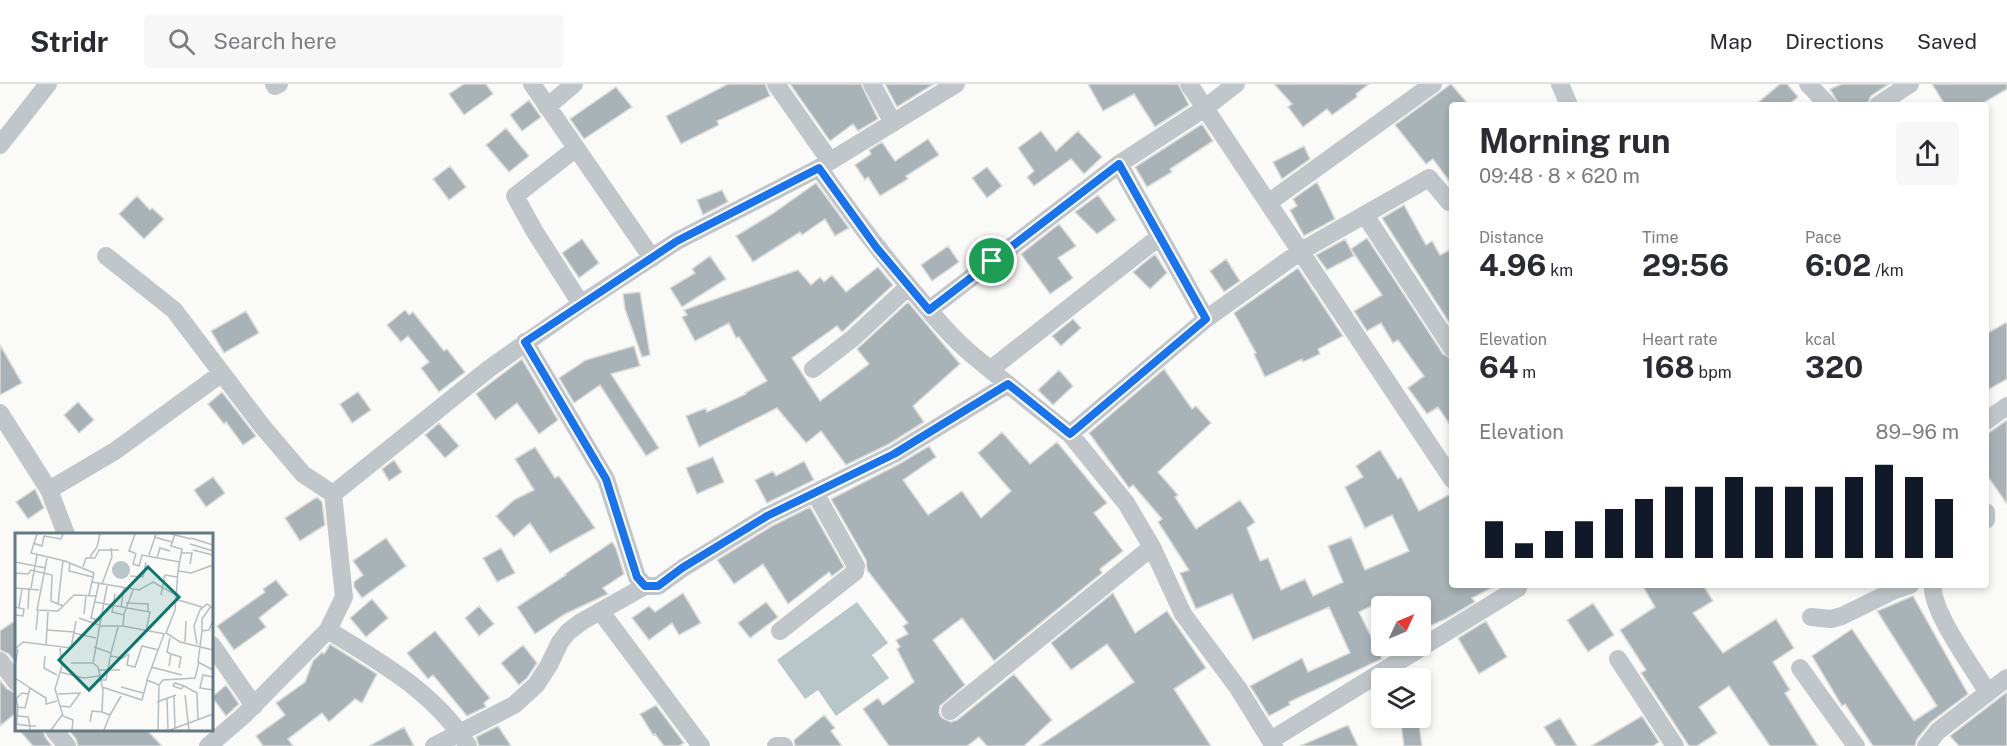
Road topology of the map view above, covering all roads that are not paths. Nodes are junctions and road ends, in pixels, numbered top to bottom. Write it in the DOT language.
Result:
graph roads {
  1 [pos="48,84"];
  2 [pos="274,84"];
  3 [pos="279,84"];
  4 [pos="532,84"];
  5 [pos="574,84"];
  6 [pos="776,84"];
  7 [pos="872,84"];
  8 [pos="956,84"];
  9 [pos="1189,84"];
  10 [pos="1236,84"];
  11 [pos="1433,84"];
  12 [pos="1560,84"];
  13 [pos="1808,84"];
  14 [pos="1910,84"];
  15 [pos="1568,102"];
  16 [pos="1825,102"];
  17 [pos="1883,102"];
  18 [pos="548,107"];
  19 [pos="1205,108"];
  20 [pos="893,123"];
  21 [pos="0,145"];
  22 [pos="575,149"];
  23 [pos="824,164"];
  24 [pos="1119,164"];
  25 [pos="1449,202"];
  26 [pos="1268,203"];
  27 [pos="1365,215"];
  28 [pos="1159,237"];
  29 [pos="1301,251"];
  30 [pos="106,256"];
  31 [pos="652,258"];
  32 [pos="909,286"];
  33 [pos="581,304"];
  34 [pos="929,310"];
  35 [pos="1206,319"];
  36 [pos="525,342"];
  37 [pos="1449,343"];
  38 [pos="813,369"];
  39 [pos="991,369"];
  40 [pos="222,373"];
  41 [pos="1008,384"];
  42 [pos="2007,406"];
  43 [pos="0,413"];
  44 [pos="1989,419"];
  45 [pos="1070,434"];
  46 [pos="1449,474"];
  47 [pos="49,490"];
  48 [pos="815,493"];
  49 [pos="333,494"];
  50 [pos="66,533"];
  51 [pos="1152,547"];
  52 [pos="645,586"];
  53 [pos="1518,588"];
  54 [pos="1902,588"];
  55 [pos="1933,588"];
  56 [pos="601,612"];
  57 [pos="1811,617"];
  58 [pos="328,630"];
  59 [pos="780,631"];
  60 [pos="213,646"];
  61 [pos="1618,659"];
  62 [pos="0,661"];
  63 [pos="1800,668"];
  64 [pos="2007,678"];
  65 [pos="15,681"];
  66 [pos="1988,693"];
  67 [pos="254,706"];
  68 [pos="950,711"];
  69 [pos="56,731"];
  70 [pos="464,739"];
  71 [pos="1942,739"];
  72 [pos="1272,743"];
  73 [pos="67,746"];
  74 [pos="208,746"];
  75 [pos="434,746"];
  76 [pos="701,746"];
  77 [pos="776,746"];
  78 [pos="784,746"];
  79 [pos="1675,746"];
  80 [pos="1856,746"];
  81 [pos="1926,746"];
  1 -- 21 [label="street"];
  2 -- 3 [label="street"];
  4 -- 18 [label="street"];
  5 -- 18 [label="street"];
  6 -- 23 [label="street"];
  7 -- 20 [label="street"];
  8 -- 20 [label="street"];
  9 -- 19 [label="street"];
  10 -- 19 [label="street"];
  11 -- 26 [label="street"];
  12 -- 15 [label="street"];
  13 -- 16 [label="street"];
  14 -- 17 [label="street"];
  18 -- 22 [label="street"];
  19 -- 24 [label="street"];
  19 -- 26 [label="street"];
  20 -- 23 [label="street"];
  22 -- 31 [label="street"];
  22 -- 33 [label="street"];
  23 -- 31 [label="street"];
  23 -- 32 [label="street"];
  24 -- 28 [label="street"];
  24 -- 34 [label="street"];
  25 -- 27 [label="street"];
  26 -- 29 [label="street"];
  27 -- 29 [label="street"];
  27 -- 37 [label="street"];
  28 -- 35 [label="street"];
  28 -- 39 [label="street"];
  29 -- 35 [label="street"];
  29 -- 46 [label="street"];
  30 -- 40 [label="street"];
  31 -- 33 [label="street"];
  32 -- 34 [label="street"];
  32 -- 38 [label="street"];
  33 -- 36 [label="street"];
  34 -- 39 [label="street"];
  35 -- 45 [label="street"];
  36 -- 49 [label="street"];
  36 -- 52 [label="street"];
  39 -- 41 [label="street"];
  40 -- 47 [label="street"];
  40 -- 49 [label="street"];
  41 -- 45 [label="street"];
  41 -- 48 [label="street"];
  42 -- 44 [label="street"];
  43 -- 47 [label="street"];
  45 -- 51 [label="street"];
  47 -- 50 [label="street"];
  48 -- 52 [label="street"];
  48 -- 59 [label="street"];
  49 -- 58 [label="street"];
  51 -- 68 [label="street"];
  51 -- 72 [label="street"];
  52 -- 56 [label="street"];
  53 -- 72 [label="street"];
  54 -- 57 [label="street"];
  55 -- 66 [label="street"];
  56 -- 70 [label="street"];
  56 -- 76 [label="street"];
  58 -- 67 [label="street"];
  58 -- 70 [label="street"];
  60 -- 67 [label="street"];
  61 -- 79 [label="street"];
  62 -- 65 [label="street"];
  63 -- 80 [label="street"];
  64 -- 66 [label="street"];
  66 -- 71 [label="street"];
  67 -- 74 [label="street"];
  69 -- 73 [label="street"];
  70 -- 75 [label="street"];
  71 -- 81 [label="street"];
  77 -- 78 [label="street"];
}
